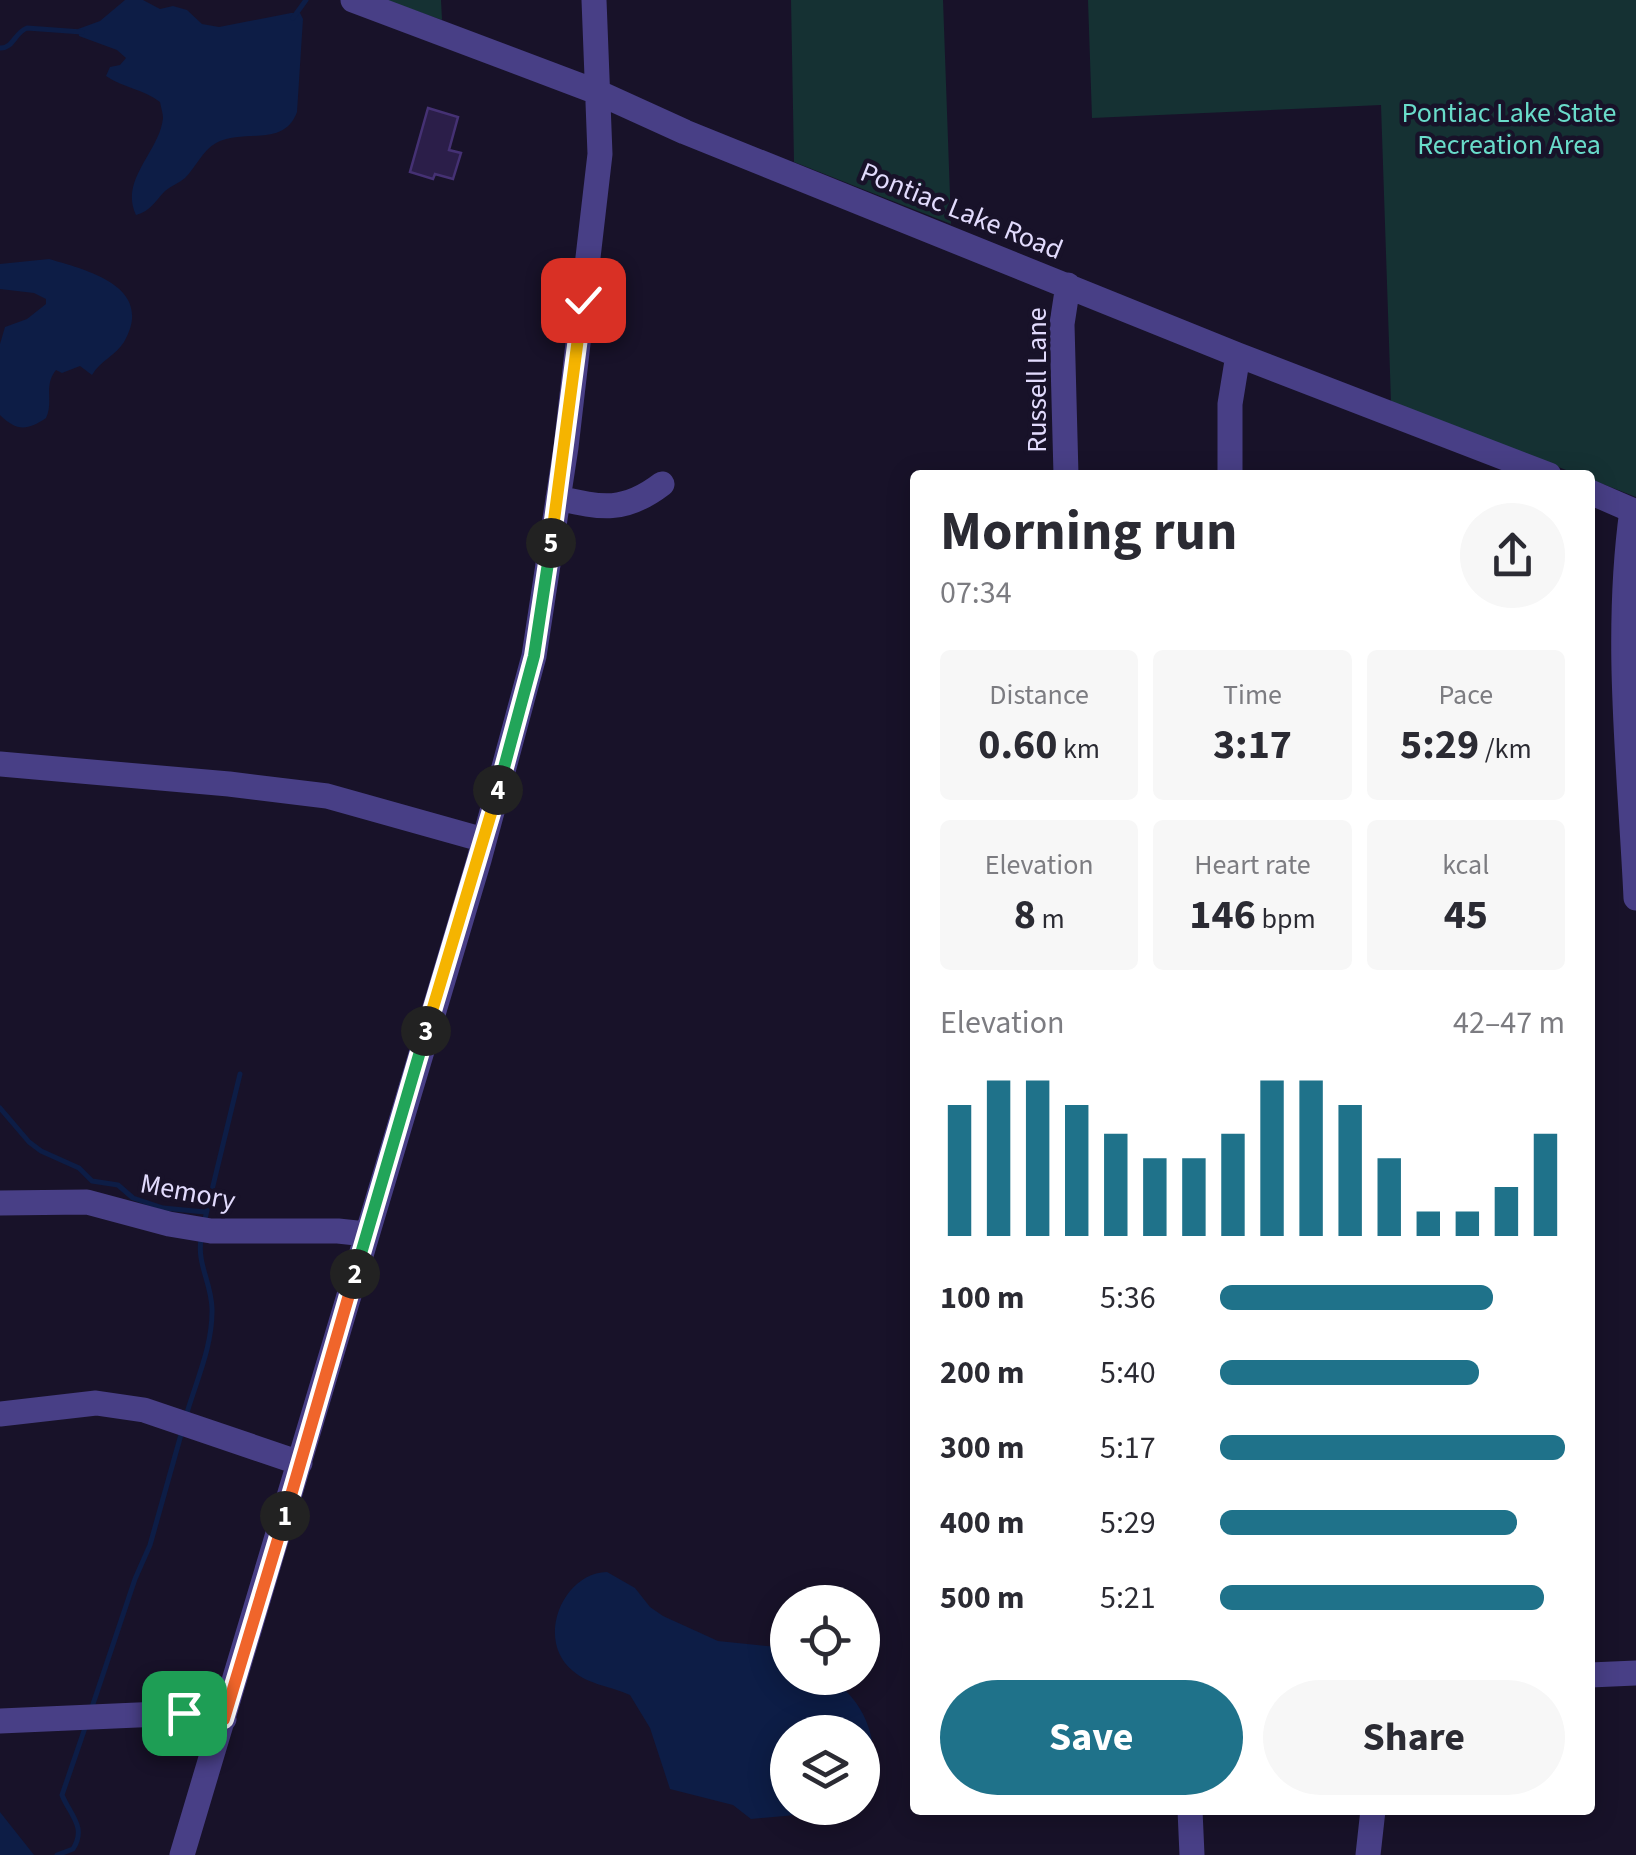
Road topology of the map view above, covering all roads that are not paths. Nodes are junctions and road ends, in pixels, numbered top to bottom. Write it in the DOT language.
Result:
graph roads {
  1 [pos="353,0"];
  2 [pos="594,0"];
  3 [pos="597,92"];
  4 [pos="1068,285"];
  5 [pos="1238,354"];
  6 [pos="1066,470"];
  7 [pos="1230,470"];
  8 [pos="1536,470"];
  9 [pos="662,484"];
  10 [pos="1595,494"];
  11 [pos="558,498"];
  12 [pos="1634,511"];
  13 [pos="0,764"];
  14 [pos="484,840"];
  15 [pos="1636,898"];
  16 [pos="0,1203"];
  17 [pos="366,1234"];
  18 [pos="0,1414"];
  19 [pos="300,1463"];
  20 [pos="1636,1673"];
  21 [pos="1595,1675"];
  22 [pos="224,1719"];
  23 [pos="0,1721"];
  24 [pos="1190,1815"];
  25 [pos="1373,1815"];
  26 [pos="182,1855"];
  27 [pos="1192,1855"];
  28 [pos="1368,1855"];
  1 -- 3 [label="street, Pontiac Lake Road"];
  2 -- 3 [label="street"];
  3 -- 4 [label="street, Pontiac Lake Road"];
  3 -- 11 [label="street"];
  4 -- 5 [label="street, Pontiac Lake Road"];
  4 -- 6 [label="street, Russell Lane"];
  5 -- 7 [label="street"];
  5 -- 8 [label="street, Pontiac Lake Road"];
  9 -- 11 [label="street"];
  10 -- 12 [label="street"];
  11 -- 14 [label="street"];
  12 -- 15 [label="street"];
  13 -- 14 [label="street"];
  14 -- 17 [label="street"];
  16 -- 17 [label="street, Memory"];
  17 -- 19 [label="street"];
  18 -- 19 [label="street"];
  19 -- 22 [label="street"];
  20 -- 21 [label="street"];
  22 -- 23 [label="street"];
  22 -- 26 [label="street"];
  24 -- 27 [label="street"];
  25 -- 28 [label="street"];
}
